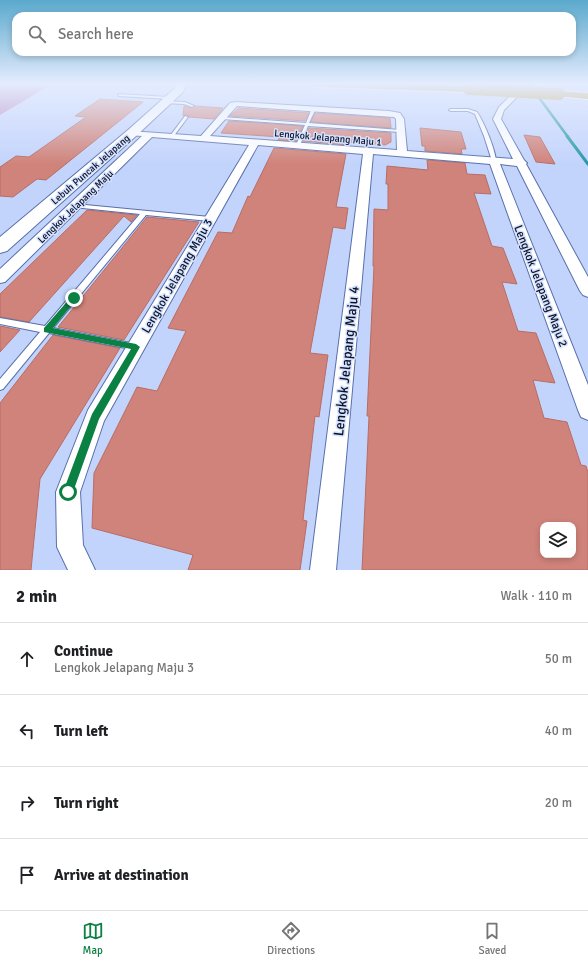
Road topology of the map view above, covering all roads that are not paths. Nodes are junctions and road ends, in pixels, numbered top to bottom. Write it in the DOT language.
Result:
graph roads {
  1 [pos="157,111"];
  2 [pos="228,111"];
  3 [pos="313,111"];
  4 [pos="353,111"];
  5 [pos="471,111"];
  6 [pos="499,111"];
  7 [pos="186,117"];
  8 [pos="222,118"];
  9 [pos="307,124"];
  10 [pos="400,132"];
  11 [pos="132,133"];
  12 [pos="150,134"];
  13 [pos="172,136"];
  14 [pos="205,138"];
  15 [pos="255,142"];
  16 [pos="298,145"];
  17 [pos="368,152"];
  18 [pos="402,154"];
  19 [pos="494,161"];
  20 [pos="522,163"];
  21 [pos="75,206"];
  22 [pos="145,212"];
  23 [pos="210,219"];
  24 [pos="0,247"];
  25 [pos="0,278"];
  26 [pos="587,287"];
  27 [pos="0,321"];
  28 [pos="47,330"];
  29 [pos="136,347"];
  30 [pos="0,386"];
  31 [pos="588,410"];
  32 [pos="82,570"];
  33 [pos="323,570"];
  1 -- 11 [label="street, Lebuh Puncak Jelapang"];
  2 -- 8 [label="street"];
  3 -- 9 [label="lane"];
  4 -- 10 [label="street"];
  5 -- 19 [label="lane"];
  6 -- 20 [label="street"];
  7 -- 13 [label="lane"];
  8 -- 9 [label="lane"];
  8 -- 14 [label="street"];
  9 -- 10 [label="lane"];
  9 -- 16 [label="lane"];
  10 -- 18 [label="street"];
  11 -- 12 [label="street, Lengkok Jelapang Maju 1"];
  11 -- 24 [label="street, Lebuh Puncak Jelapang"];
  12 -- 13 [label="street, Lengkok Jelapang Maju 1"];
  12 -- 21 [label="street, Lengkok Jelapang Maju"];
  13 -- 14 [label="street, Lengkok Jelapang Maju 1"];
  14 -- 15 [label="street, Lengkok Jelapang Maju 1"];
  15 -- 16 [label="street, Lengkok Jelapang Maju 1"];
  15 -- 23 [label="street, Lengkok Jelapang Maju 3"];
  16 -- 17 [label="street, Lengkok Jelapang Maju 1"];
  17 -- 18 [label="street, Lengkok Jelapang Maju 1"];
  17 -- 33 [label="street, Lengkok Jelapang Maju 4"];
  18 -- 19 [label="street, Lengkok Jelapang Maju 1"];
  19 -- 20 [label="street, Lengkok Jelapang Maju 1"];
  19 -- 31 [label="street, Lengkok Jelapang Maju 2"];
  20 -- 26 [label="street"];
  21 -- 22 [label="lane"];
  21 -- 25 [label="street, Lengkok Jelapang Maju"];
  22 -- 23 [label="lane"];
  22 -- 28 [label="lane"];
  23 -- 29 [label="street, Lengkok Jelapang Maju 3"];
  27 -- 28 [label="lane"];
  28 -- 29 [label="lane"];
  28 -- 30 [label="lane"];
  29 -- 32 [label="street, Lengkok Jelapang Maju 3"];
}
